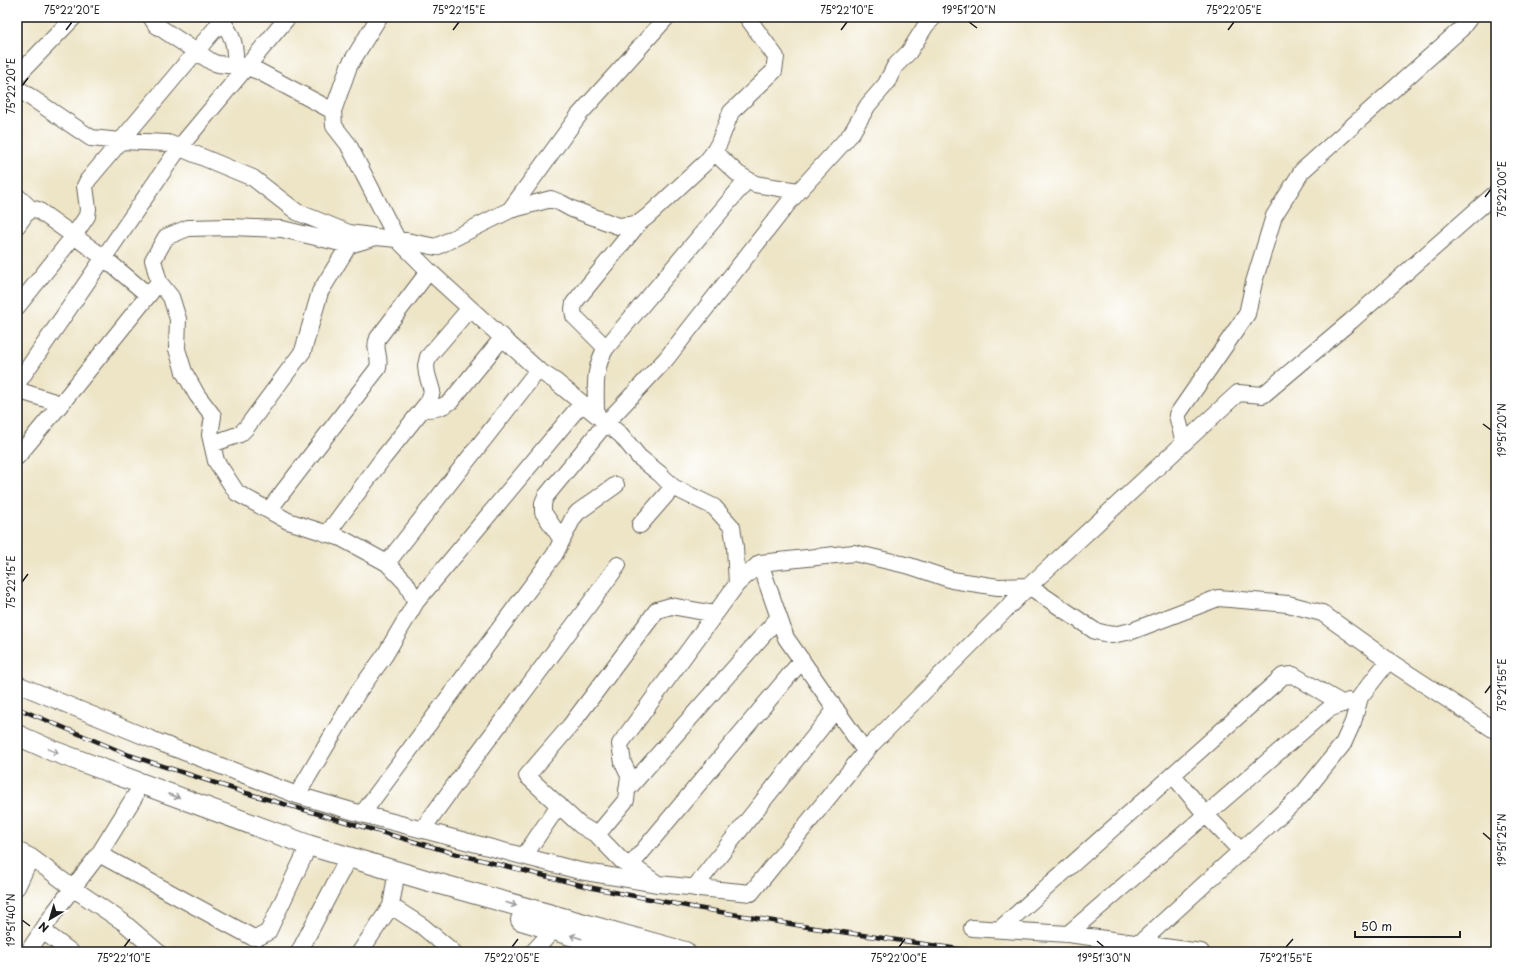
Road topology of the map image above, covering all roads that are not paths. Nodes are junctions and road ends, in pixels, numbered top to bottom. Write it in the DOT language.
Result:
graph roads {
  1 [pos="74,17"];
  2 [pos="152,17"];
  3 [pos="288,17"];
  4 [pos="379,17"];
  5 [pos="668,17"];
  6 [pos="747,17"];
  7 [pos="934,17"];
  8 [pos="1470,17"];
  9 [pos="221,18"];
  10 [pos="195,52"];
  11 [pos="240,67"];
  12 [pos="17,76"];
  13 [pos="17,88"];
  14 [pos="333,111"];
  15 [pos="120,141"];
  16 [pos="179,148"];
  17 [pos="714,152"];
  18 [pos="747,180"];
  19 [pos="798,191"];
  20 [pos="1496,193"];
  21 [pos="17,196"];
  22 [pos="30,208"];
  23 [pos="510,210"];
  24 [pos="639,223"];
  25 [pos="17,226"];
  26 [pos="73,237"];
  27 [pos="376,237"];
  28 [pos="397,239"];
  29 [pos="349,245"];
  30 [pos="103,257"];
  31 [pos="429,271"];
  32 [pos="159,282"];
  33 [pos="148,295"];
  34 [pos="17,307"];
  35 [pos="470,308"];
  36 [pos="503,337"];
  37 [pos="606,348"];
  38 [pos="538,370"];
  39 [pos="17,384"];
  40 [pos="17,390"];
  41 [pos="582,403"];
  42 [pos="61,404"];
  43 [pos="423,409"];
  44 [pos="601,419"];
  45 [pos="1184,443"];
  46 [pos="212,444"];
  47 [pos="17,457"];
  48 [pos="616,485"];
  49 [pos="673,487"];
  50 [pos="269,510"];
  51 [pos="640,525"];
  52 [pos="327,534"];
  53 [pos="562,540"];
  54 [pos="387,563"];
  55 [pos="760,563"];
  56 [pos="618,565"];
  57 [pos="737,584"];
  58 [pos="1029,586"];
  59 [pos="416,602"];
  60 [pos="715,614"];
  61 [pos="779,616"];
  62 [pos="802,660"];
  63 [pos="1388,660"];
  64 [pos="17,684"];
  65 [pos="1360,696"];
  66 [pos="1343,704"];
  67 [pos="836,709"];
  68 [pos="1496,730"];
  69 [pos="17,735"];
  70 [pos="17,750"];
  71 [pos="865,751"];
  72 [pos="1173,775"];
  73 [pos="627,790"];
  74 [pos="297,795"];
  75 [pos="135,796"];
  76 [pos="559,805"];
  77 [pos="362,814"];
  78 [pos="1206,815"];
  79 [pos="422,830"];
  80 [pos="597,835"];
  81 [pos="17,850"];
  82 [pos="1241,850"];
  83 [pos="99,854"];
  84 [pos="304,856"];
  85 [pos="524,856"];
  86 [pos="31,857"];
  87 [pos="632,865"];
  88 [pos="343,868"];
  89 [pos="395,882"];
  90 [pos="658,884"];
  91 [pos="17,887"];
  92 [pos="694,888"];
  93 [pos="74,889"];
  94 [pos="391,906"];
  95 [pos="972,928"];
  96 [pos="1000,929"];
  97 [pos="43,931"];
  98 [pos="1068,934"];
  99 [pos="546,938"];
  100 [pos="1140,943"];
  101 [pos="28,952"];
  102 [pos="71,952"];
  103 [pos="158,952"];
  104 [pos="299,952"];
  105 [pos="360,952"];
  106 [pos="453,952"];
  107 [pos="533,952"];
  108 [pos="626,952"];
  109 [pos="685,952"];
  110 [pos="1201,952"];
  1 -- 12 [label="street"];
  2 -- 10 [label="street"];
  3 -- 11 [label="street"];
  4 -- 14 [label="street"];
  5 -- 23 [label="street"];
  6 -- 17 [label="street"];
  7 -- 19 [label="street"];
  8 -- 45 [label="street"];
  9 -- 10 [label="street"];
  9 -- 11 [label="street"];
  10 -- 11 [label="street"];
  10 -- 15 [label="street"];
  11 -- 14 [label="street"];
  11 -- 16 [label="street"];
  13 -- 15 [label="street"];
  14 -- 28 [label="street"];
  15 -- 16 [label="street"];
  15 -- 26 [label="street"];
  16 -- 27 [label="street"];
  16 -- 30 [label="street"];
  17 -- 18 [label="street"];
  17 -- 24 [label="street"];
  18 -- 19 [label="street"];
  18 -- 37 [label="street"];
  19 -- 44 [label="street"];
  20 -- 45 [label="street"];
  21 -- 22 [label="street"];
  22 -- 25 [label="street"];
  22 -- 26 [label="street"];
  23 -- 24 [label="street"];
  23 -- 28 [label="street"];
  24 -- 37 [label="street"];
  26 -- 30 [label="street"];
  26 -- 34 [label="street"];
  27 -- 28 [label="street"];
  27 -- 29 [label="street"];
  28 -- 31 [label="street"];
  29 -- 32 [label="street"];
  29 -- 46 [label="street"];
  30 -- 33 [label="street"];
  30 -- 39 [label="street"];
  31 -- 35 [label="street"];
  31 -- 50 [label="street"];
  32 -- 33 [label="street"];
  32 -- 46 [label="street"];
  33 -- 42 [label="street"];
  35 -- 36 [label="street"];
  35 -- 43 [label="street"];
  36 -- 38 [label="street"];
  36 -- 43 [label="street"];
  37 -- 44 [label="street"];
  38 -- 41 [label="street"];
  38 -- 54 [label="street"];
  40 -- 42 [label="street"];
  41 -- 44 [label="street"];
  41 -- 59 [label="street"];
  42 -- 47 [label="street"];
  43 -- 52 [label="street"];
  44 -- 49 [label="street"];
  44 -- 53 [label="street"];
  45 -- 58 [label="street"];
  46 -- 50 [label="street"];
  48 -- 53 [label="street"];
  49 -- 51 [label="street"];
  49 -- 57 [label="street"];
  50 -- 52 [label="street"];
  52 -- 54 [label="street"];
  53 -- 77 [label="street"];
  54 -- 59 [label="street"];
  55 -- 57 [label="street"];
  55 -- 58 [label="street"];
  55 -- 61 [label="street"];
  56 -- 79 [label="street"];
  57 -- 60 [label="street"];
  58 -- 63 [label="street"];
  58 -- 71 [label="street"];
  59 -- 74 [label="street"];
  60 -- 73 [label="street"];
  60 -- 76 [label="street"];
  61 -- 62 [label="street"];
  61 -- 73 [label="street"];
  62 -- 67 [label="street"];
  62 -- 87 [label="street"];
  63 -- 65 [label="street"];
  63 -- 68 [label="street"];
  64 -- 74 [label="street"];
  65 -- 66 [label="street"];
  65 -- 82 [label="street"];
  66 -- 72 [label="street"];
  66 -- 78 [label="street"];
  67 -- 71 [label="street"];
  67 -- 92 [label="street"];
  69 -- 109 [label="street, one-way"];
  70 -- 75 [label="street"];
  71 -- 92 [label="street"];
  72 -- 78 [label="street"];
  72 -- 96 [label="street"];
  73 -- 80 [label="street"];
  74 -- 77 [label="street"];
  75 -- 83 [label="street"];
  75 -- 84 [label="street"];
  76 -- 80 [label="street"];
  76 -- 85 [label="street"];
  77 -- 79 [label="street"];
  78 -- 82 [label="street"];
  78 -- 98 [label="street"];
  79 -- 85 [label="street"];
  80 -- 87 [label="street"];
  81 -- 86 [label="street"];
  82 -- 100 [label="street"];
  83 -- 84 [label="street"];
  83 -- 93 [label="street"];
  84 -- 88 [label="street"];
  85 -- 90 [label="street"];
  86 -- 91 [label="street"];
  86 -- 93 [label="street"];
  87 -- 90 [label="street"];
  88 -- 89 [label="street"];
  88 -- 104 [label="street"];
  89 -- 94 [label="street"];
  108 -- 89 [label="street, one-way"];
  90 -- 92 [label="street"];
  93 -- 97 [label="street"];
  93 -- 103 [label="street"];
  94 -- 105 [label="street"];
  94 -- 106 [label="street"];
  95 -- 96 [label="street"];
  96 -- 98 [label="street"];
  97 -- 101 [label="street"];
  97 -- 102 [label="street"];
  98 -- 100 [label="street"];
  99 -- 107 [label="street"];
  100 -- 110 [label="street"];
}
